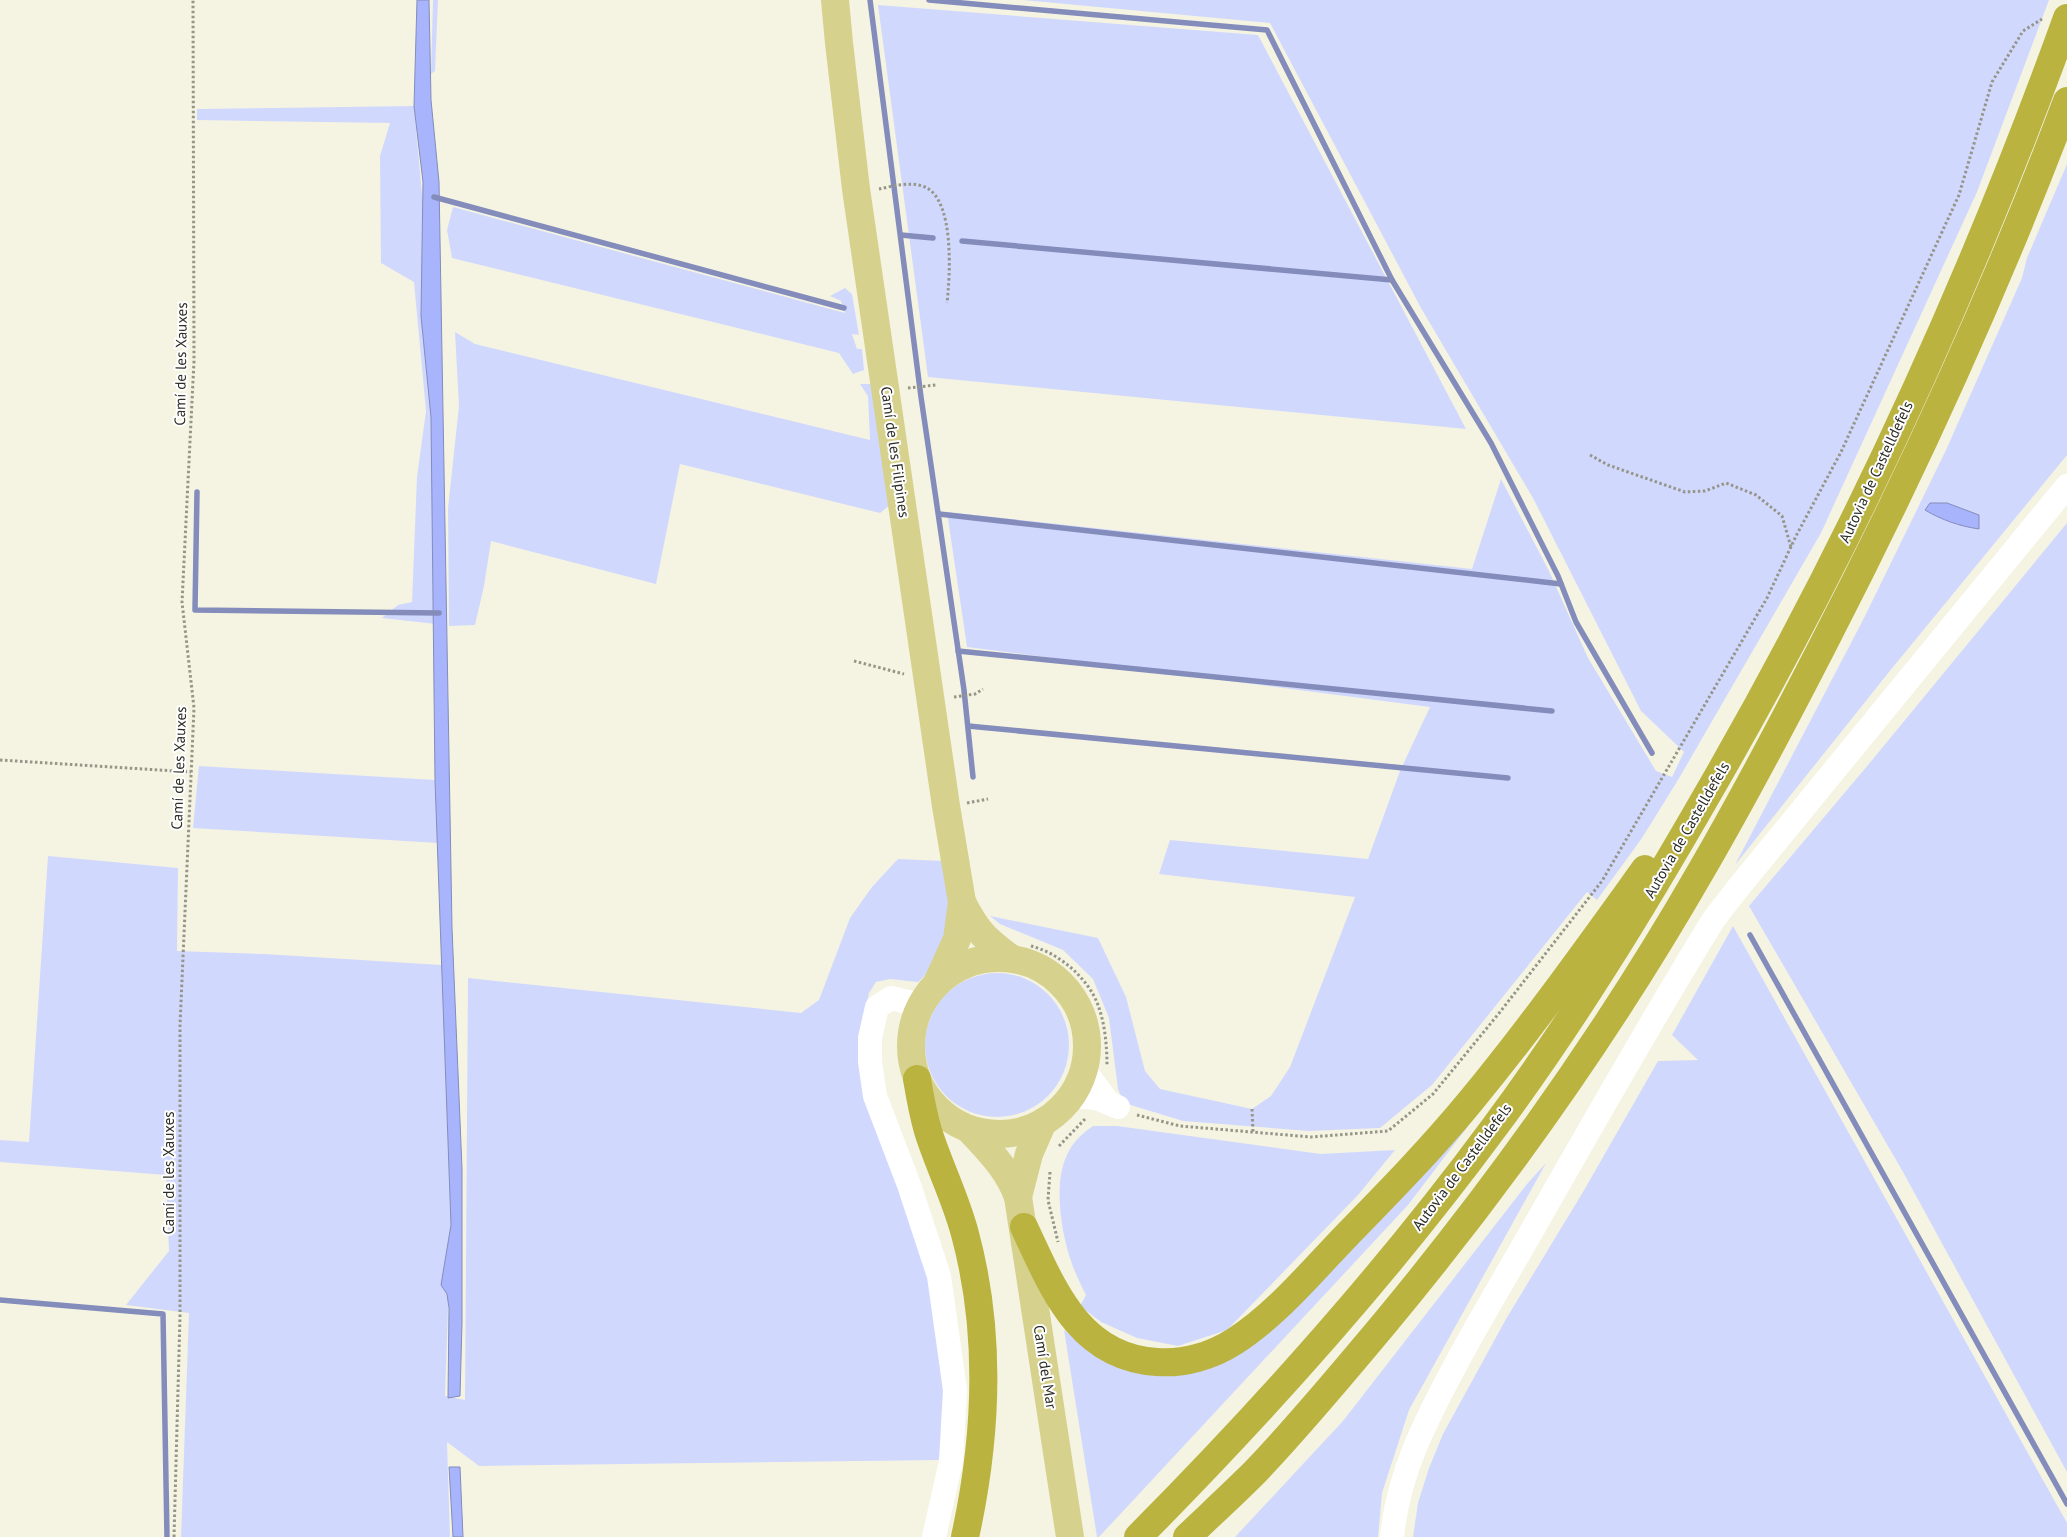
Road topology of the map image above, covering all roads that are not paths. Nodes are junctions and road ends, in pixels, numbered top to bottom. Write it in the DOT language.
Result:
graph roads {
  1 [pos="836,0"];
  2 [pos="2057,17"];
  3 [pos="2067,101"];
  4 [pos="2067,486"];
  5 [pos="1748,726"];
  6 [pos="962,902"];
  7 [pos="1012,959"];
  8 [pos="937,983"];
  9 [pos="921,1005"];
  10 [pos="1084,1070"];
  11 [pos="917,1079"];
  12 [pos="1072,1096"];
  13 [pos="1043,1122"];
  14 [pos="969,1130"];
  15 [pos="1018,1197"];
  16 [pos="1024,1227"];
  17 [pos="1069,1531"];
  18 [pos="934,1537"];
  19 [pos="965,1537"];
  20 [pos="1138,1537"];
  21 [pos="1187,1537"];
  22 [pos="1392,1537"];
  1 -- 6 [label="main road, Camí de les Filipines"];
  2 -- 5 [label="highway, Autovia de Castelldefels"];
  3 -- 21 [label="highway, Autovia de Castelldefels"];
  4 -- 22 [label="street"];
  5 -- 16 [label="highway"];
  5 -- 20 [label="highway, Autovia de Castelldefels"];
  6 -- 7 [label="main road"];
  6 -- 8 [label="main road"];
  7 -- 8 [label="main road"];
  7 -- 10 [label="main road"];
  8 -- 9 [label="main road"];
  9 -- 11 [label="main road"];
  9 -- 18 [label="street"];
  10 -- 12 [label="main road"];
  10 -- 12 [label="street"];
  11 -- 14 [label="main road"];
  11 -- 19 [label="highway"];
  12 -- 13 [label="main road"];
  13 -- 14 [label="main road"];
  13 -- 15 [label="main road, Camí del Mar"];
  14 -- 15 [label="main road, Camí del Mar"];
  15 -- 16 [label="main road, Camí del Mar"];
  16 -- 17 [label="main road, Camí del Mar"];
}
